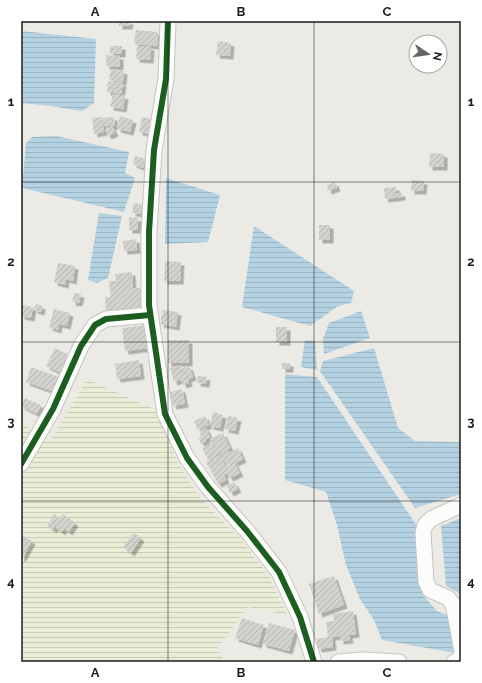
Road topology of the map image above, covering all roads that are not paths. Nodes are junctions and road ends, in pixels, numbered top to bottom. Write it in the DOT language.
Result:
graph roads {
  1 [pos="168,21"];
  2 [pos="150,315"];
  3 [pos="21,464"];
  4 [pos="461,505"];
  5 [pos="461,647"];
  6 [pos="461,655"];
  7 [pos="314,662"];
  8 [pos="338,662"];
  9 [pos="399,662"];
  10 [pos="454,662"];
  1 -- 2 [label="street"];
  2 -- 3 [label="street"];
  2 -- 7 [label="street"];
  4 -- 5 [label="street"];
  6 -- 10 [label="street"];
  8 -- 9 [label="street"];
}
